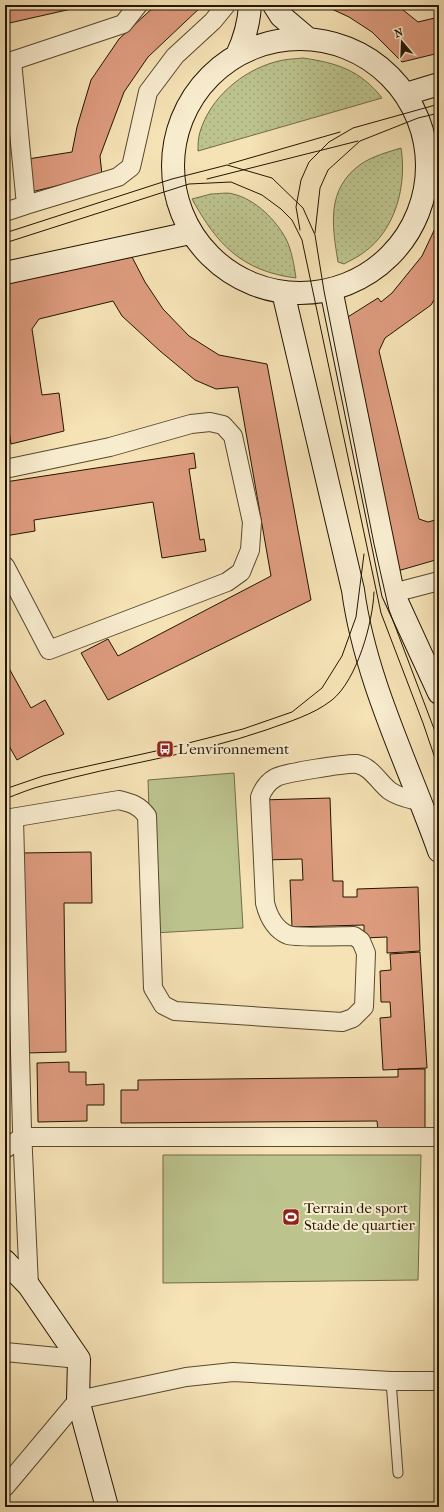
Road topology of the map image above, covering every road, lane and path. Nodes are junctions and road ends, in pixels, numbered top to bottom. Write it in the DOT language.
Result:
graph roads {
  1 [pos="138,5"];
  2 [pos="226,5"];
  3 [pos="250,5"];
  4 [pos="274,5"];
  5 [pos="308,38"];
  6 [pos="237,55"];
  7 [pos="8,62"];
  8 [pos="439,84"];
  9 [pos="406,94"];
  10 [pos="433,152"];
  11 [pos="26,205"];
  12 [pos="5,212"];
  13 [pos="190,233"];
  14 [pos="5,273"];
  15 [pos="331,289"];
  16 [pos="283,292"];
  17 [pos="5,469"];
  18 [pos="5,566"];
  19 [pos="439,581"];
  20 [pos="393,593"];
  21 [pos="439,693"];
  22 [pos="422,802"];
  23 [pos="10,819"];
  24 [pos="439,851"];
  25 [pos="22,1137"];
  26 [pos="439,1138"];
  27 [pos="5,1149"];
  28 [pos="5,1261"];
  29 [pos="29,1286"];
  30 [pos="5,1352"];
  31 [pos="79,1359"];
  32 [pos="391,1381"];
  33 [pos="439,1381"];
  34 [pos="78,1400"];
  35 [pos="398,1473"];
  36 [pos="5,1487"];
  37 [pos="107,1507"];
  1 -- 7 [label="street"];
  2 -- 11 [label="street"];
  3 -- 6 [label="main road"];
  4 -- 5 [label="main road"];
  5 -- 6 [label="main road"];
  5 -- 9 [label="main road"];
  6 -- 13 [label="main road"];
  7 -- 11 [label="street"];
  8 -- 9 [label="main road"];
  9 -- 10 [label="main road"];
  10 -- 15 [label="main road"];
  11 -- 12 [label="street"];
  13 -- 14 [label="main road"];
  13 -- 16 [label="main road"];
  15 -- 16 [label="main road"];
  15 -- 20 [label="main road"];
  16 -- 22 [label="main road"];
  17 -- 18 [label="street"];
  19 -- 20 [label="street"];
  20 -- 21 [label="main road"];
  22 -- 23 [label="street"];
  22 -- 24 [label="main road"];
  23 -- 25 [label="street"];
  25 -- 26 [label="street"];
  25 -- 27 [label="street"];
  25 -- 29 [label="street"];
  28 -- 29 [label="main road"];
  29 -- 31 [label="main road"];
  30 -- 31 [label="street"];
  31 -- 34 [label="main road"];
  32 -- 33 [label="street"];
  32 -- 34 [label="street"];
  32 -- 35 [label="lane"];
  34 -- 36 [label="street"];
  34 -- 37 [label="main road"];
}
